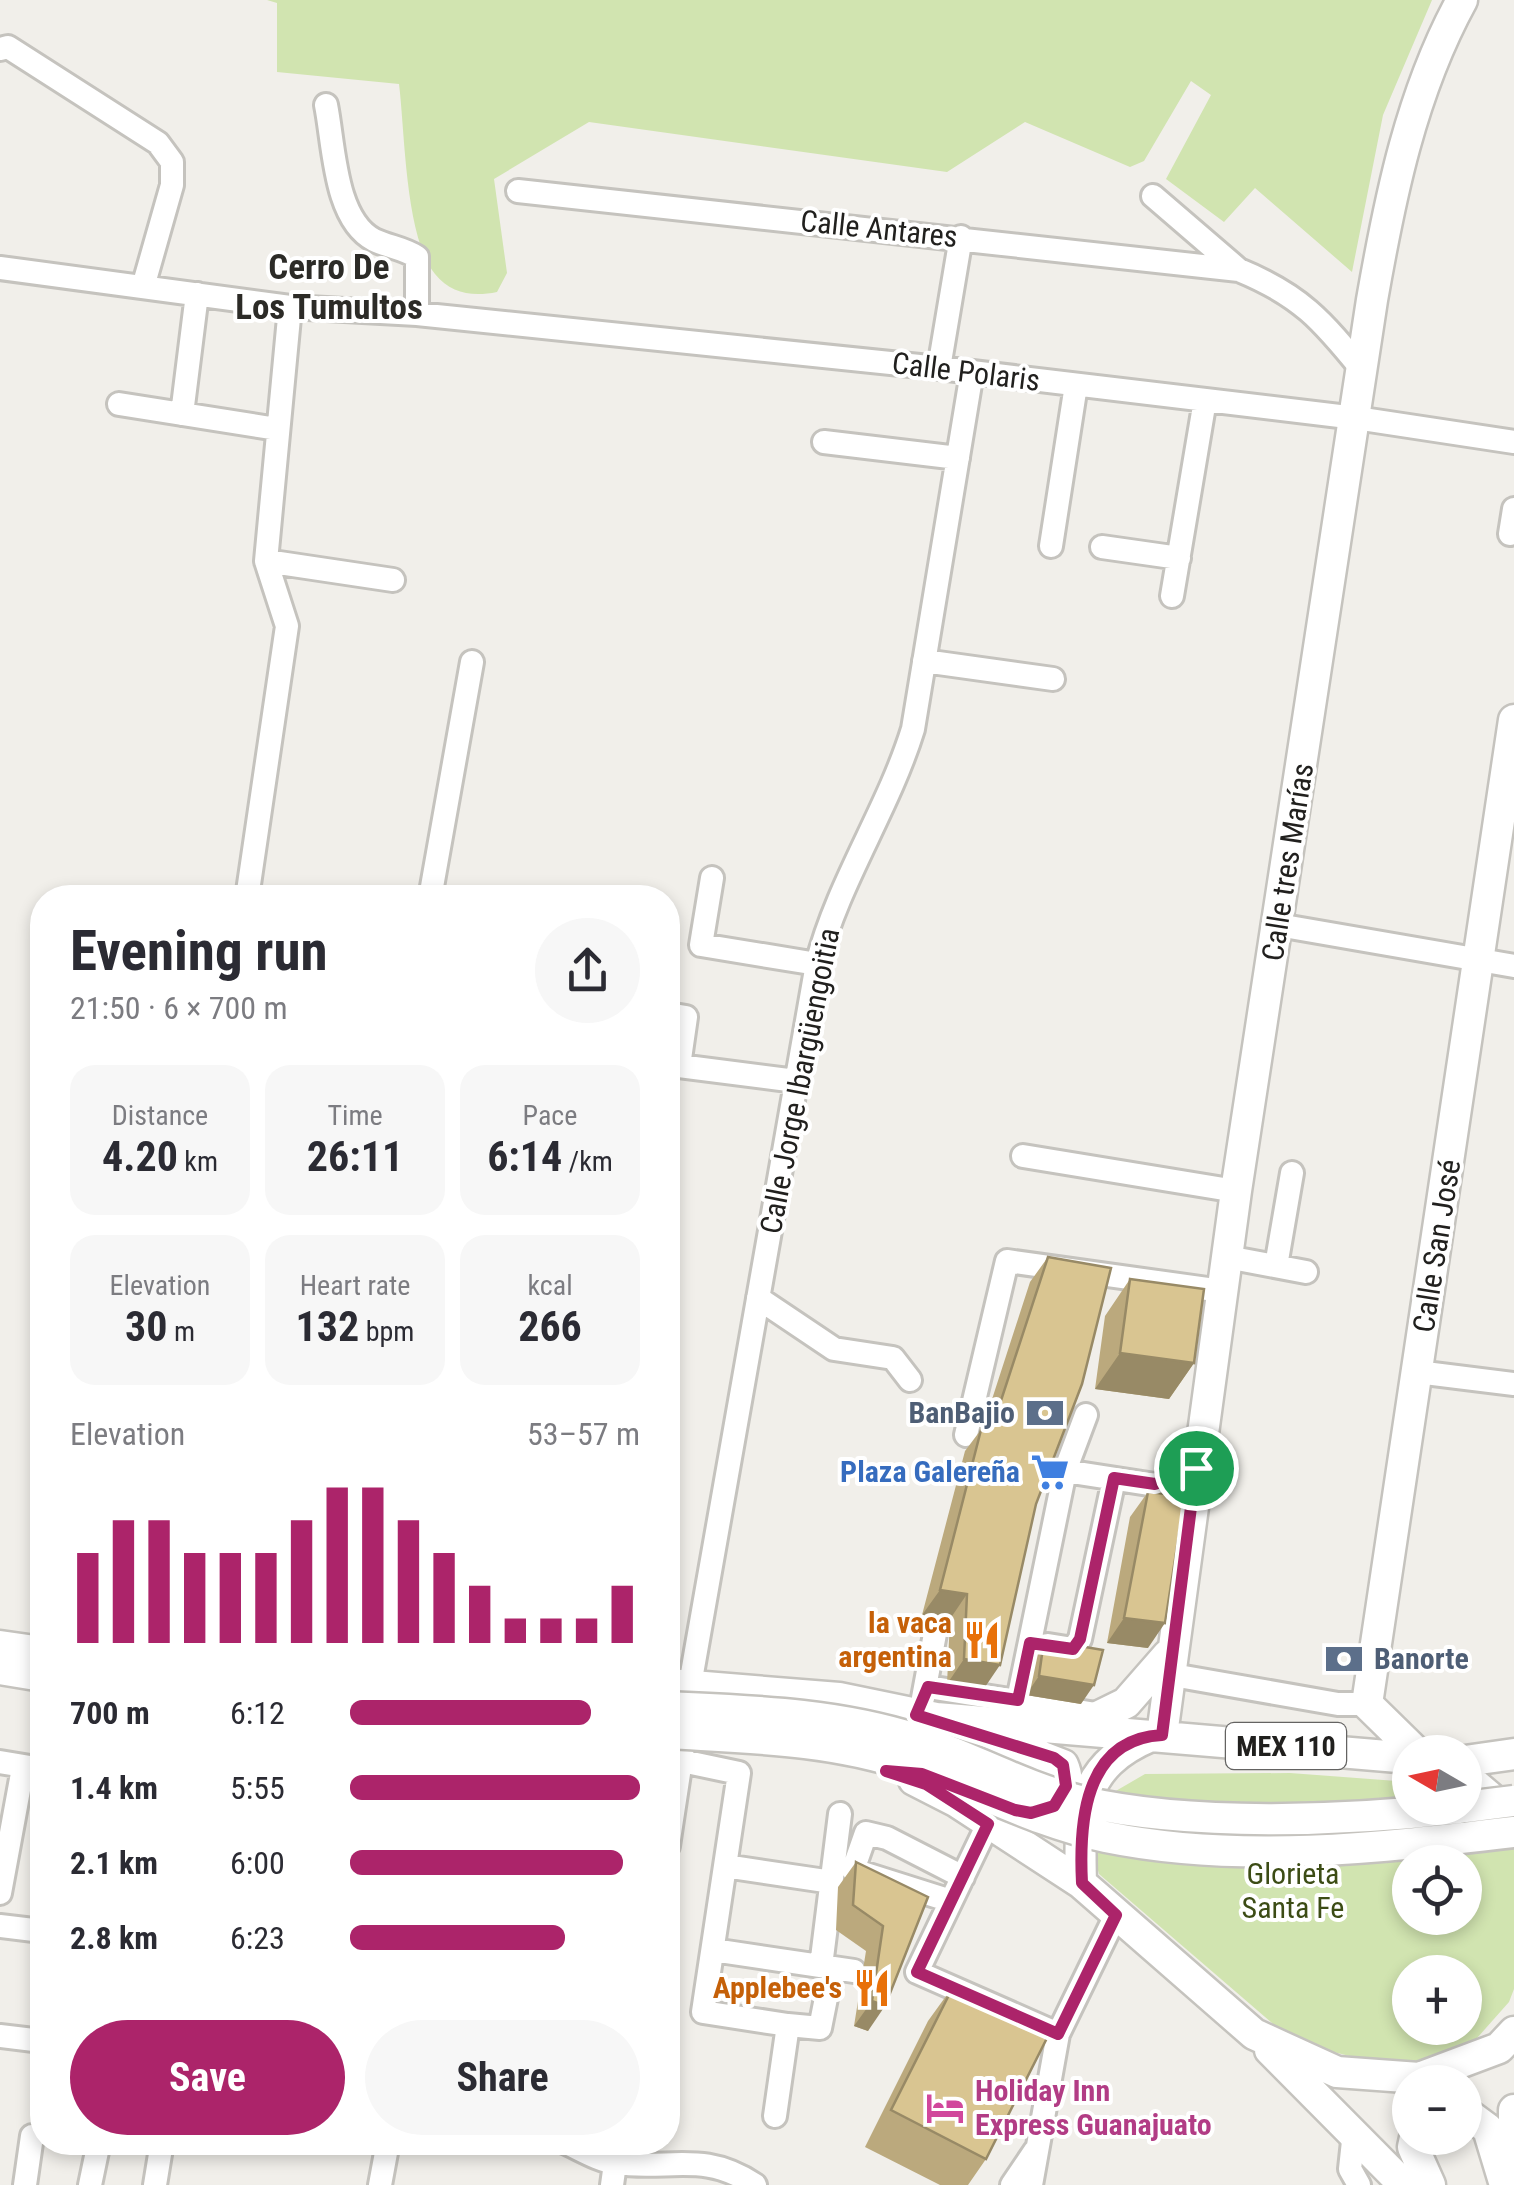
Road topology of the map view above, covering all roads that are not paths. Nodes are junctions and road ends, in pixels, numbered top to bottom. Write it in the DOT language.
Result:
graph roads {
  1 [pos="1462,0"];
  2 [pos="1474,0"];
  3 [pos="1440,46"];
  4 [pos="0,49"];
  5 [pos="326,104"];
  6 [pos="518,191"];
  7 [pos="1153,196"];
  8 [pos="962,238"];
  9 [pos="0,268"];
  10 [pos="1239,270"];
  11 [pos="143,287"];
  12 [pos="197,294"];
  13 [pos="290,307"];
  14 [pos="417,314"];
  15 [pos="939,368"];
  16 [pos="1363,370"];
  17 [pos="972,372"];
  18 [pos="1076,385"];
  19 [pos="1205,400"];
  20 [pos="119,404"];
  21 [pos="182,414"];
  22 [pos="1356,418"];
  23 [pos="277,429"];
  24 [pos="824,442"];
  25 [pos="1514,442"];
  26 [pos="958,458"];
  27 [pos="1514,509"];
  28 [pos="1510,534"];
  29 [pos="1051,546"];
  30 [pos="1102,547"];
  31 [pos="1179,558"];
  32 [pos="266,561"];
  33 [pos="393,580"];
  34 [pos="1172,596"];
  35 [pos="924,661"];
  36 [pos="472,662"];
  37 [pos="1052,680"];
  38 [pos="1514,720"];
  39 [pos="712,878"];
  40 [pos="249,885"];
  41 [pos="432,885"];
  42 [pos="1278,924"];
  43 [pos="1480,960"];
  44 [pos="817,964"];
  45 [pos="1514,966"];
  46 [pos="680,1016"];
  47 [pos="680,1059"];
  48 [pos="680,1066"];
  49 [pos="796,1081"];
  50 [pos="1022,1156"];
  51 [pos="1292,1173"];
  52 [pos="1236,1190"];
  53 [pos="1227,1257"];
  54 [pos="1276,1266"];
  55 [pos="1306,1272"];
  56 [pos="1222,1291"];
  57 [pos="758,1298"];
  58 [pos="1418,1372"];
  59 [pos="910,1380"];
  60 [pos="1514,1384"];
  61 [pos="1086,1415"];
  62 [pos="966,1435"];
  63 [pos="1196,1468"];
  64 [pos="1065,1471"];
  65 [pos="1114,1478"];
  66 [pos="1155,1484"];
  67 [pos="1190,1510"];
  68 [pos="938,1623"];
  69 [pos="1030,1643"];
  70 [pos="0,1646"];
  71 [pos="30,1650"];
  72 [pos="1168,1664"];
  73 [pos="0,1669"];
  74 [pos="30,1674"];
  75 [pos="680,1679"];
  76 [pos="680,1684"];
  77 [pos="1018,1700"];
  78 [pos="1367,1704"];
  79 [pos="927,1707"];
  80 [pos="680,1708"];
  81 [pos="1106,1716"];
  82 [pos="1076,1727"];
  83 [pos="1156,1735"];
  84 [pos="1399,1735"];
  85 [pos="680,1746"];
  86 [pos="680,1746"];
  87 [pos="680,1748"];
  88 [pos="1514,1754"];
  89 [pos="1392,1756"];
  90 [pos="1482,1759"];
  91 [pos="22,1766"];
  92 [pos="886,1771"];
  93 [pos="1482,1791"];
  94 [pos="1514,1801"];
  95 [pos="1482,1805"];
  96 [pos="1392,1813"];
  97 [pos="840,1814"];
  98 [pos="1514,1819"];
  99 [pos="988,1824"];
  100 [pos="1514,1832"];
  101 [pos="725,1866"];
  102 [pos="964,1876"];
  103 [pos="832,1882"];
  104 [pos="1082,1883"];
  105 [pos="0,1894"];
  106 [pos="952,1902"];
  107 [pos="1116,1915"];
  108 [pos="0,1926"];
  109 [pos="30,1930"];
  110 [pos="712,1950"];
  111 [pos="836,1968"];
  112 [pos="788,2025"];
  113 [pos="1514,2032"];
  114 [pos="1058,2034"];
  115 [pos="1254,2034"];
  116 [pos="0,2036"];
  117 [pos="30,2040"];
  118 [pos="1514,2110"];
  119 [pos="775,2116"];
  120 [pos="1482,2125"];
  121 [pos="1354,2132"];
  122 [pos="1037,2147"];
  123 [pos="30,2150"];
  124 [pos="1513,2150"];
  125 [pos="96,2155"];
  126 [pos="160,2155"];
  127 [pos="386,2155"];
  128 [pos="1417,2155"];
  129 [pos="615,2164"];
  130 [pos="25,2185"];
  131 [pos="90,2185"];
  132 [pos="155,2185"];
  133 [pos="380,2185"];
  134 [pos="755,2185"];
  135 [pos="1012,2185"];
  136 [pos="1031,2185"];
  137 [pos="1359,2185"];
  138 [pos="1404,2185"];
  139 [pos="1430,2185"];
  140 [pos="1505,2185"];
  1 -- 3 [label="main road, Calle tres Marías"];
  2 -- 3 [label="main road"];
  3 -- 16 [label="main road, Calle tres Marías"];
  4 -- 11 [label="street"];
  5 -- 14 [label="street"];
  6 -- 8 [label="street, Calle Antares"];
  7 -- 10 [label="street, Calle Antares"];
  8 -- 10 [label="street, Calle Antares"];
  8 -- 15 [label="street"];
  9 -- 11 [label="street, Calle Polaris"];
  10 -- 16 [label="street, Calle Antares"];
  11 -- 12 [label="street, Calle Polaris"];
  12 -- 13 [label="street, Calle Polaris"];
  12 -- 21 [label="street"];
  13 -- 14 [label="street, Calle Polaris"];
  13 -- 23 [label="street"];
  14 -- 15 [label="street, Calle Polaris"];
  15 -- 17 [label="street, Calle Polaris"];
  16 -- 22 [label="main road, Calle tres Marías"];
  17 -- 18 [label="street, Calle Polaris"];
  17 -- 26 [label="street, Calle Jorge Ibargüengoitia"];
  18 -- 19 [label="street, Calle Polaris"];
  18 -- 29 [label="street"];
  19 -- 22 [label="street, Calle Polaris"];
  19 -- 31 [label="street"];
  20 -- 21 [label="street"];
  21 -- 23 [label="street"];
  22 -- 25 [label="street, Calle Polaris"];
  22 -- 42 [label="main road, Calle tres Marías"];
  23 -- 32 [label="street"];
  24 -- 26 [label="street"];
  26 -- 35 [label="street, Calle Jorge Ibargüengoitia"];
  27 -- 28 [label="street"];
  30 -- 31 [label="street"];
  31 -- 34 [label="street"];
  32 -- 33 [label="street"];
  32 -- 40 [label="street"];
  35 -- 37 [label="street"];
  35 -- 44 [label="street, Calle Jorge Ibargüengoitia"];
  36 -- 41 [label="street"];
  38 -- 43 [label="main road, Calle San José"];
  39 -- 44 [label="street"];
  42 -- 43 [label="street"];
  42 -- 52 [label="main road, Calle tres Marías"];
  43 -- 45 [label="street"];
  43 -- 58 [label="main road, Calle San José"];
  44 -- 49 [label="street, Calle Jorge Ibargüengoitia"];
  46 -- 47 [label="street"];
  48 -- 49 [label="street"];
  49 -- 57 [label="street, Calle Jorge Ibargüengoitia"];
  50 -- 52 [label="street"];
  51 -- 54 [label="street"];
  52 -- 53 [label="main road, Calle tres Marías"];
  53 -- 54 [label="street"];
  53 -- 56 [label="main road, Calle tres Marías"];
  54 -- 55 [label="street"];
  56 -- 62 [label="street"];
  56 -- 63 [label="main road, Calle tres Marías"];
  57 -- 59 [label="street"];
  57 -- 75 [label="street, Calle Jorge Ibargüengoitia"];
  58 -- 60 [label="street"];
  58 -- 78 [label="main road, Calle San José"];
  61 -- 64 [label="street"];
  63 -- 66 [label="street"];
  63 -- 67 [label="main road, Calle tres Marías"];
  64 -- 65 [label="street"];
  64 -- 69 [label="street"];
  65 -- 66 [label="street"];
  65 -- 69 [label="street"];
  66 -- 67 [label="street"];
  67 -- 72 [label="main road, Calle tres Marías"];
  68 -- 79 [label="street"];
  69 -- 77 [label="street"];
  70 -- 71 [label="main road"];
  72 -- 78 [label="street"];
  72 -- 81 [label="main road"];
  72 -- 83 [label="main road, Calle tres Marías"];
  73 -- 74 [label="main road"];
  76 -- 79 [label="main road, MEX 110"];
  77 -- 79 [label="street"];
  77 -- 81 [label="street"];
  78 -- 84 [label="main road"];
  79 -- 82 [label="main road, MEX 110"];
  79 -- 92 [label="main road"];
  80 -- 96 [label="main road, bridge"];
  81 -- 82 [label="main road"];
  82 -- 83 [label="main road, MEX 110"];
  83 -- 89 [label="main road, MEX 110"];
  83 -- 104 [label="main road"];
  85 -- 92 [label="main road"];
  86 -- 100 [label="main road, bridge"];
  87 -- 101 [label="street"];
  88 -- 90 [label="main road"];
  91 -- 105 [label="street"];
  92 -- 99 [label="main road"];
  93 -- 98 [label="main road"];
  94 -- 95 [label="main road, bridge"];
  97 -- 103 [label="street"];
  99 -- 102 [label="street"];
  99 -- 104 [label="main road"];
  101 -- 103 [label="street"];
  101 -- 110 [label="street"];
  102 -- 106 [label="street"];
  102 -- 106 [label="street"];
  103 -- 111 [label="street"];
  104 -- 107 [label="main road"];
  106 -- 114 [label="street"];
  107 -- 114 [label="street"];
  107 -- 115 [label="main road"];
  108 -- 109 [label="street"];
  110 -- 111 [label="street"];
  110 -- 112 [label="street"];
  111 -- 112 [label="street"];
  112 -- 119 [label="street"];
  113 -- 115 [label="main road"];
  114 -- 122 [label="street"];
  115 -- 121 [label="main road"];
  116 -- 117 [label="street"];
  118 -- 124 [label="main road"];
  120 -- 140 [label="main road"];
  121 -- 137 [label="street"];
  121 -- 138 [label="main road"];
  122 -- 135 [label="street"];
  122 -- 136 [label="street"];
  123 -- 130 [label="street"];
  125 -- 131 [label="street"];
  126 -- 132 [label="street"];
  127 -- 133 [label="street"];
  128 -- 139 [label="main road"];
  129 -- 134 [label="street"];
}
